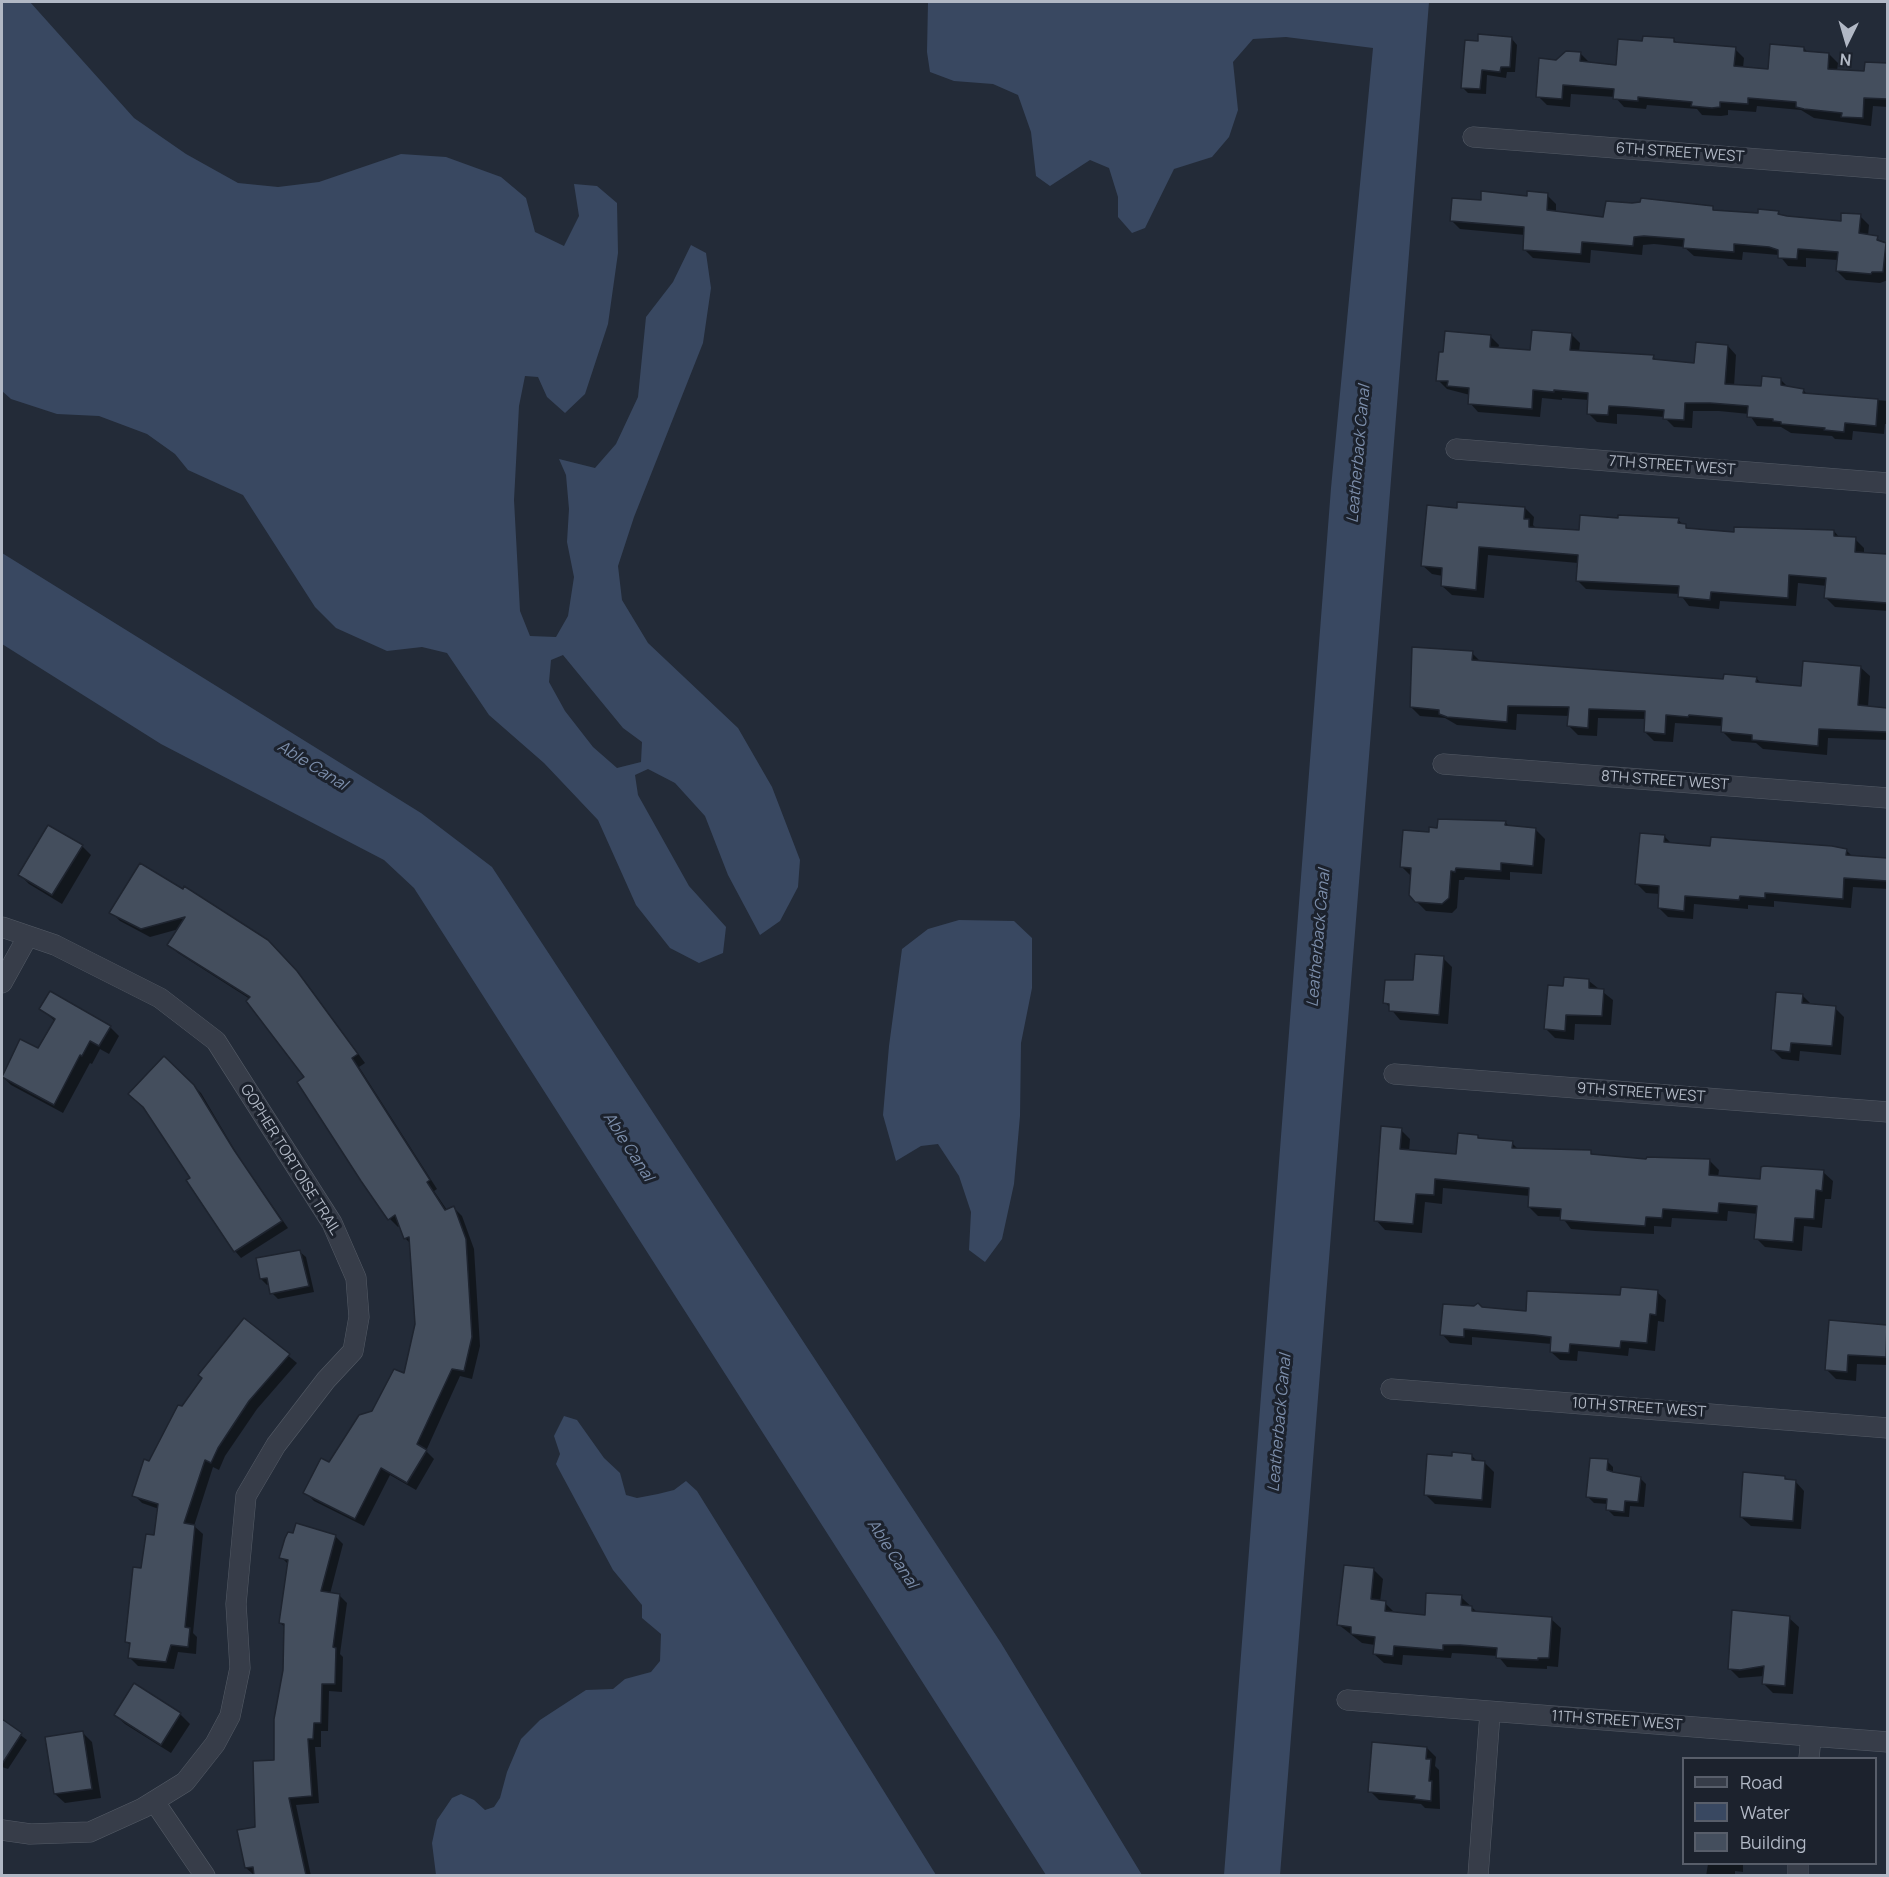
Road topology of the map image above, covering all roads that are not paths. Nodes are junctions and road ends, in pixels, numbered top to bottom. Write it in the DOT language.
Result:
graph roads {
  1 [pos="1473,137"];
  2 [pos="1887,169"];
  3 [pos="1456,449"];
  4 [pos="1887,483"];
  5 [pos="1443,764"];
  6 [pos="1887,798"];
  7 [pos="2,927"];
  8 [pos="27,936"];
  9 [pos="2,983"];
  10 [pos="1394,1074"];
  11 [pos="1887,1112"];
  12 [pos="1391,1389"];
  13 [pos="1887,1428"];
  14 [pos="1347,1700"];
  15 [pos="1490,1713"];
  16 [pos="1811,1737"];
  17 [pos="1887,1742"];
  18 [pos="1809,1757"];
  19 [pos="154,1801"];
  20 [pos="2,1830"];
  21 [pos="205,1875"];
  22 [pos="1478,1875"];
  1 -- 2 [label="street, 6TH STREET WEST"];
  3 -- 4 [label="street, 7TH STREET WEST"];
  5 -- 6 [label="street, 8TH STREET WEST"];
  7 -- 8 [label="street, GOPHER TORTOISE TRAIL"];
  8 -- 9 [label="street"];
  8 -- 19 [label="street, GOPHER TORTOISE TRAIL"];
  10 -- 11 [label="street, 9TH STREET WEST"];
  12 -- 13 [label="street, 10TH STREET WEST"];
  14 -- 15 [label="street, 11TH STREET WEST"];
  15 -- 16 [label="street, 11TH STREET WEST"];
  15 -- 22 [label="street"];
  16 -- 17 [label="street, 11TH STREET WEST"];
  16 -- 18 [label="street"];
  19 -- 20 [label="street, GOPHER TORTOISE TRAIL"];
  19 -- 21 [label="street"];
}
